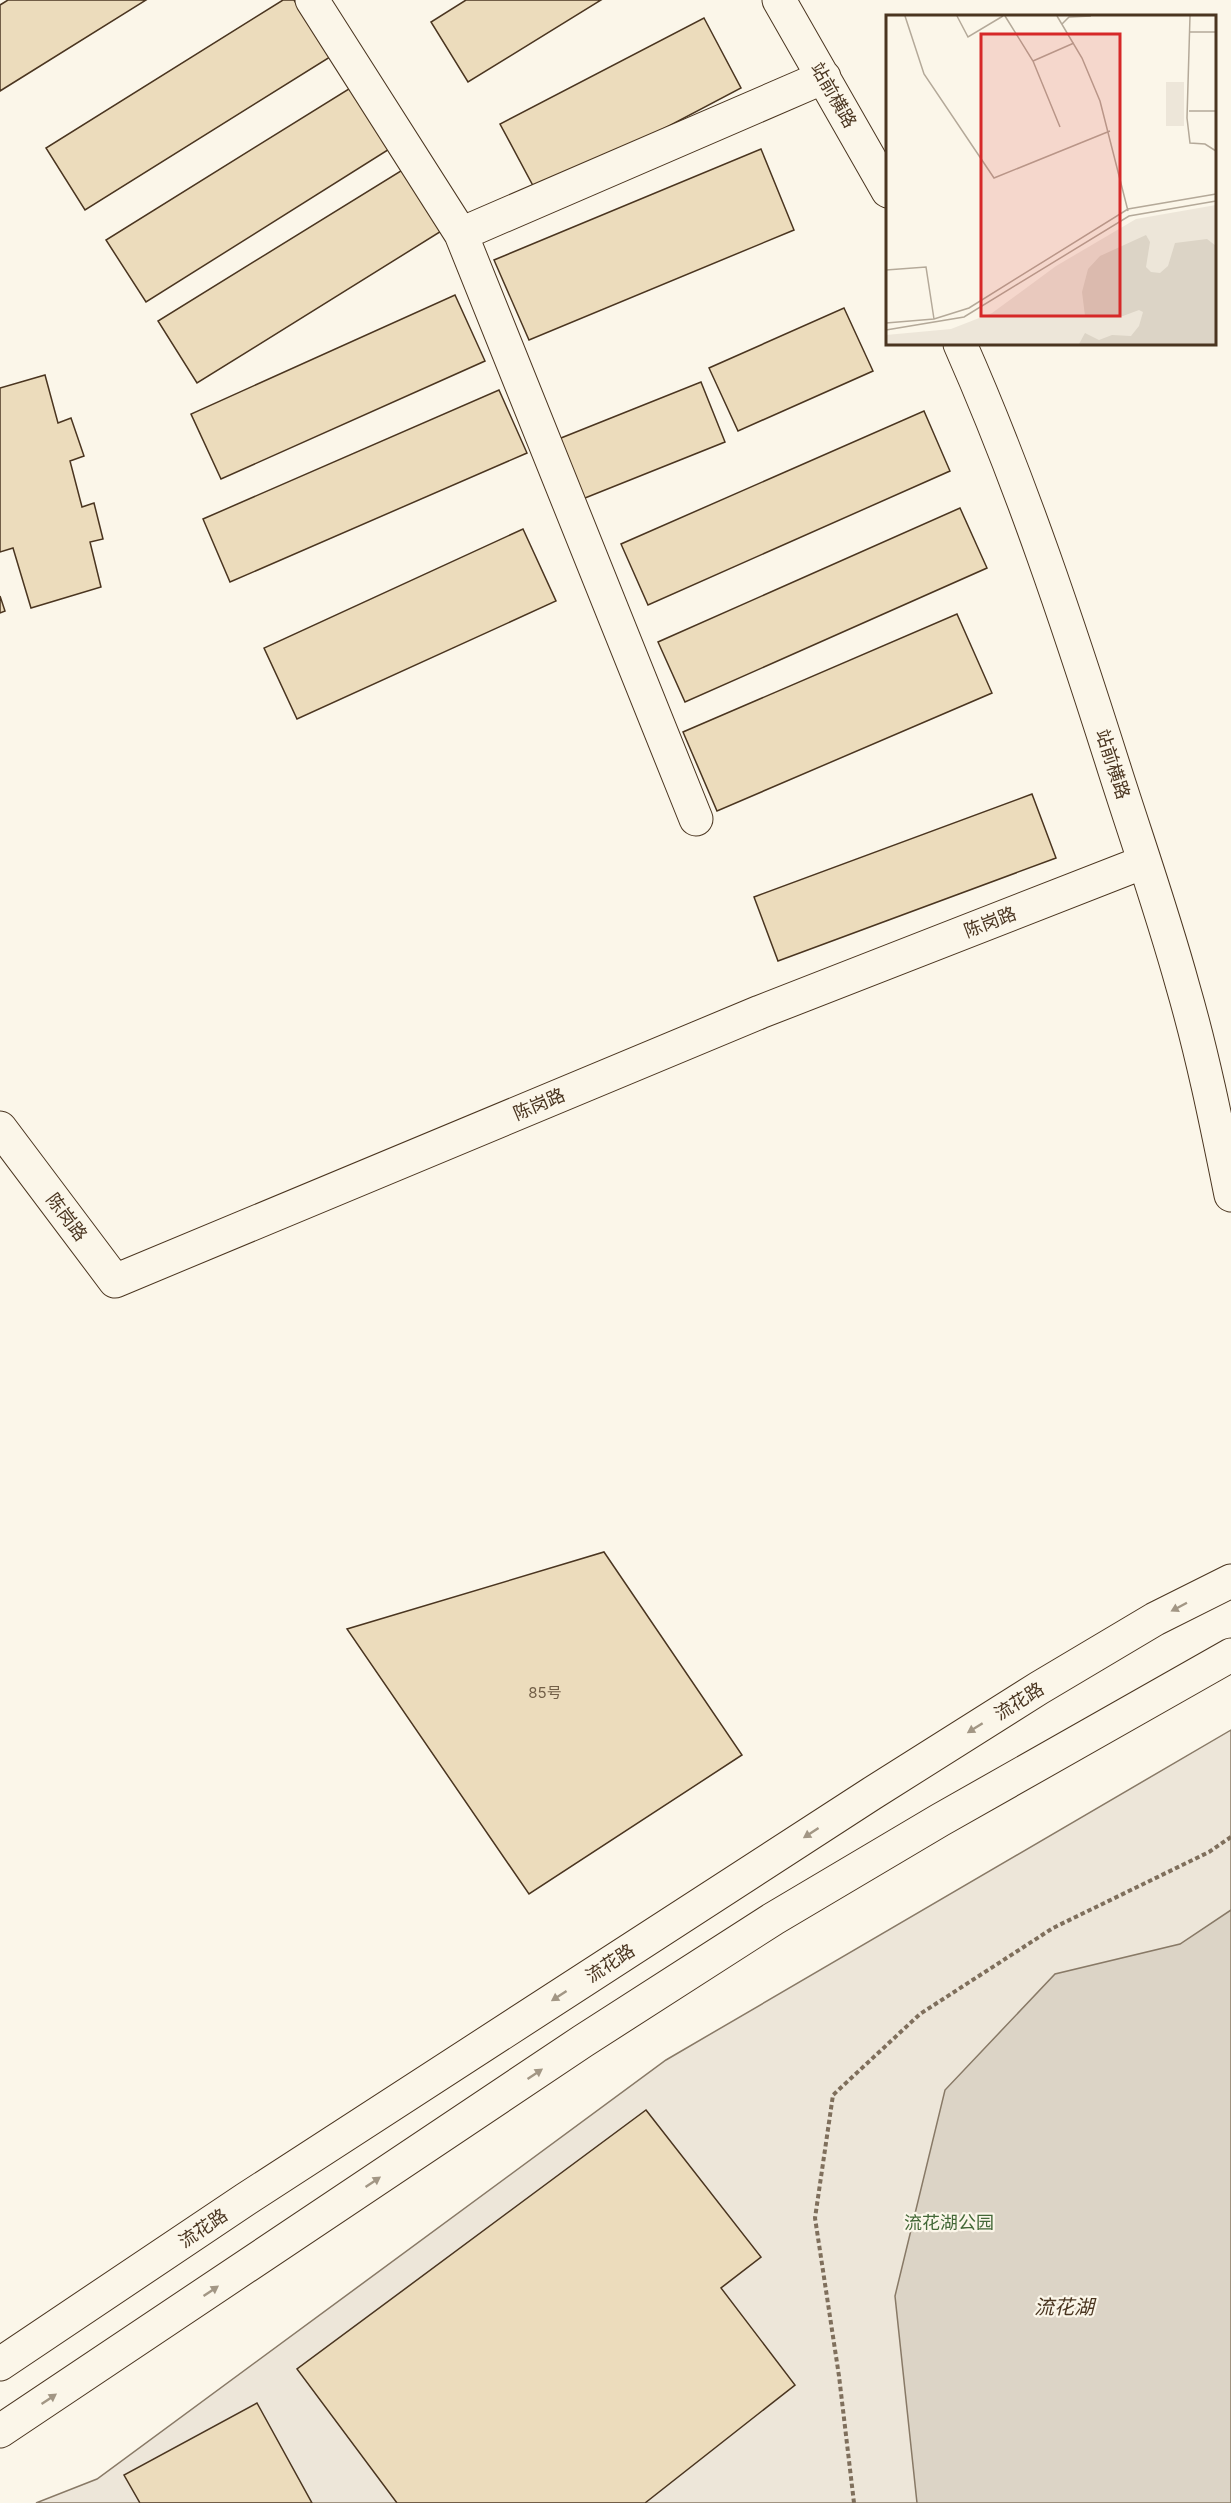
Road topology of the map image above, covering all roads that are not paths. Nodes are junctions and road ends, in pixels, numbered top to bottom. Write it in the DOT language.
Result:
graph roads {
  1 [pos="312,0"];
  2 [pos="779,0"];
  3 [pos="824,77"];
  4 [pos="886,187"];
  5 [pos="461,234"];
  6 [pos="960,345"];
  7 [pos="696,819"];
  8 [pos="1144,862"];
  9 [pos="0,1128"];
  10 [pos="1231,1195"];
  11 [pos="1231,1581"];
  12 [pos="1231,1654"];
  13 [pos="0,2364"];
  14 [pos="0,2431"];
  1 -- 5 [label="street"];
  2 -- 3 [label="street, 站前横路"];
  3 -- 4 [label="street, 站前横路"];
  3 -- 5 [label="street"];
  5 -- 7 [label="street"];
  6 -- 8 [label="street, 站前横路"];
  8 -- 9 [label="street, 陈岗路"];
  8 -- 10 [label="street, 站前横路"];
  11 -- 13 [label="street, 流花路, one-way"];
  14 -- 12 [label="street, one-way"];
}
